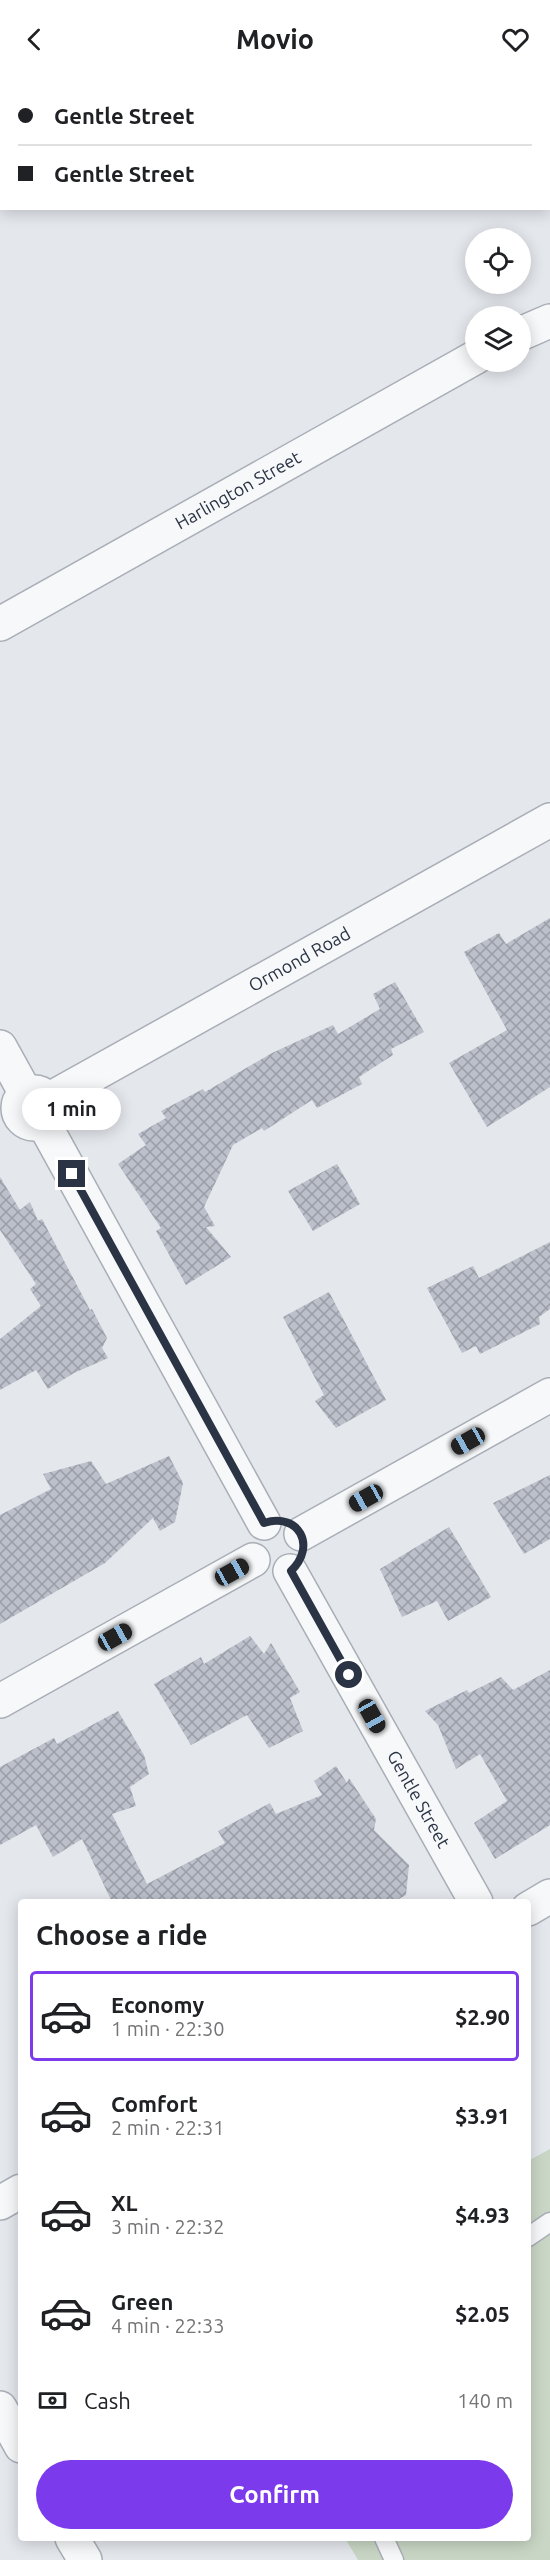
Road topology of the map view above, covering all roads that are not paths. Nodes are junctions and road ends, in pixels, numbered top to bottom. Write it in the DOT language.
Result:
graph roads {
  1 [pos="550,321"];
  2 [pos="531,329"];
  3 [pos="465,363"];
  4 [pos="0,624"];
  5 [pos="550,820"];
  6 [pos="0,1047"];
  7 [pos="28,1112"];
  8 [pos="550,1395"];
  9 [pos="264,1523"];
  10 [pos="301,1534"];
  11 [pos="254,1560"];
  12 [pos="291,1571"];
  13 [pos="0,1701"];
  14 [pos="550,1896"];
  15 [pos="474,1899"];
  16 [pos="531,1907"];
  17 [pos="18,2194"];
  18 [pos="0,2203"];
  19 [pos="550,2222"];
  20 [pos="531,2235"];
  21 [pos="0,2408"];
  22 [pos="18,2441"];
  23 [pos="74,2541"];
  24 [pos="385,2541"];
  25 [pos="85,2560"];
  26 [pos="394,2560"];
  1 -- 2 [label="street"];
  3 -- 4 [label="street, Harlington Street"];
  5 -- 7 [label="street, Ormond Road"];
  6 -- 7 [label="street"];
  7 -- 9 [label="street"];
  8 -- 10 [label="street"];
  9 -- 10 [label="street"];
  9 -- 11 [label="street"];
  10 -- 12 [label="street"];
  11 -- 12 [label="street"];
  11 -- 13 [label="street"];
  12 -- 15 [label="street, Gentle Street"];
  14 -- 16 [label="street"];
  17 -- 18 [label="street"];
  19 -- 20 [label="lane"];
  21 -- 22 [label="street"];
  23 -- 25 [label="street"];
  24 -- 26 [label="lane"];
}
